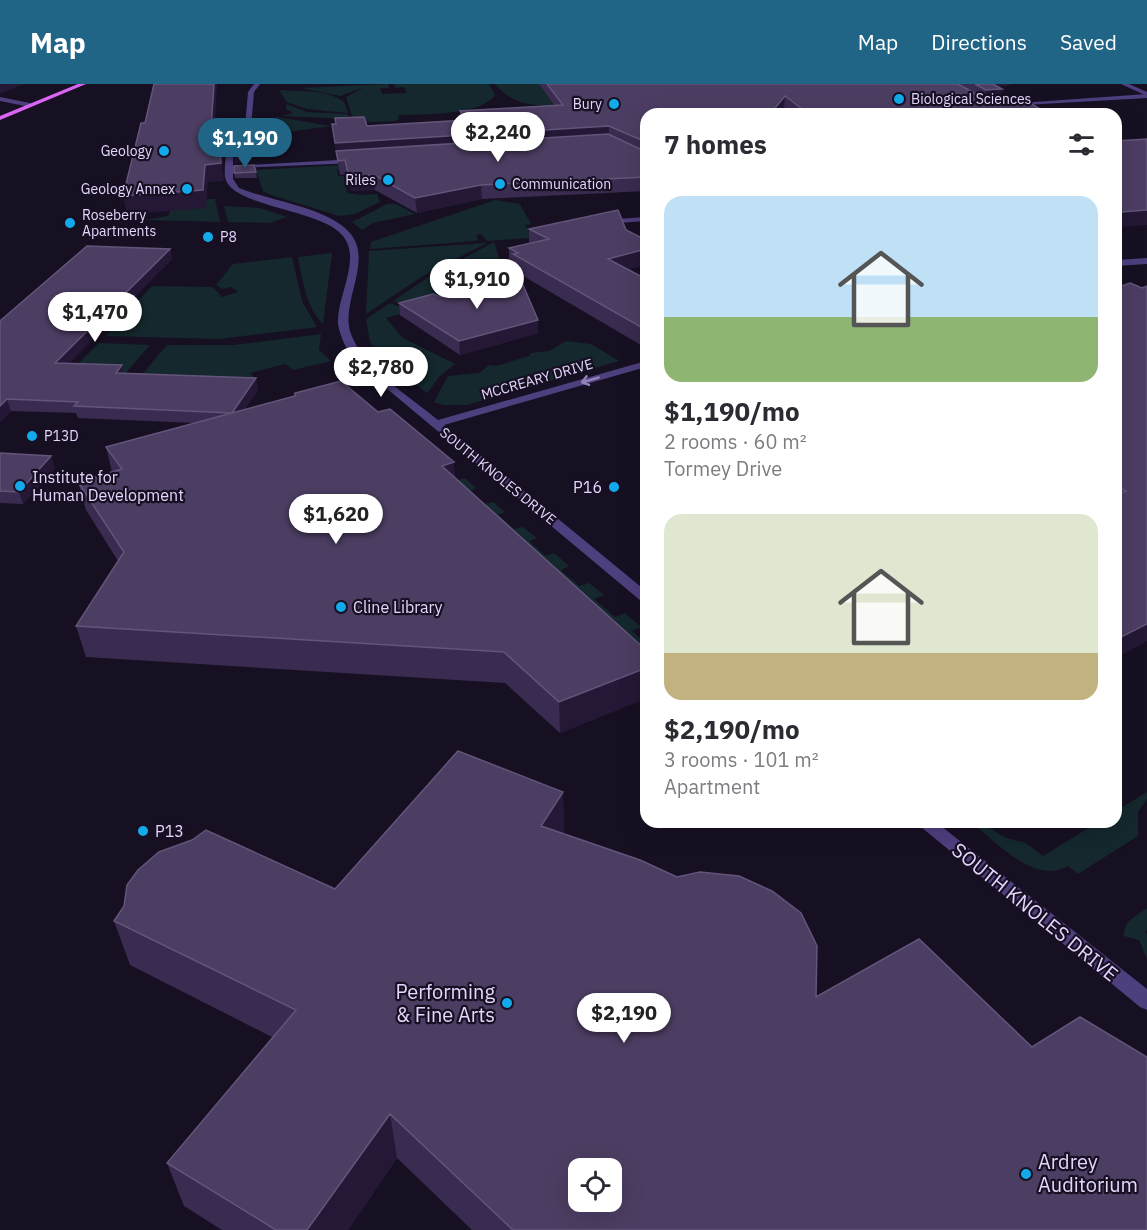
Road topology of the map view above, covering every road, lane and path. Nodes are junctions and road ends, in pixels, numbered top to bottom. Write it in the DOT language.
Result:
graph roads {
  1 [pos="83,84"];
  2 [pos="257,84"];
  3 [pos="1124,84"];
  4 [pos="1147,95"];
  5 [pos="0,99"];
  6 [pos="30,105"];
  7 [pos="1002,105"];
  8 [pos="0,118"];
  9 [pos="370,160"];
  10 [pos="230,167"];
  11 [pos="640,219"];
  12 [pos="592,223"];
  13 [pos="1147,261"];
  14 [pos="1122,263"];
  15 [pos="640,366"];
  16 [pos="435,424"];
  17 [pos="640,593"];
  18 [pos="931,828"];
  19 [pos="1147,1001"];
  1 -- 6 [label="main road"];
  2 -- 10 [label="street"];
  3 -- 4 [label="street"];
  4 -- 7 [label="street"];
  5 -- 6 [label="street"];
  6 -- 8 [label="main road"];
  9 -- 10 [label="street"];
  10 -- 16 [label="street, SOUTH KNOLES DRIVE"];
  11 -- 12 [label="street"];
  13 -- 14 [label="street"];
  15 -- 16 [label="street, MCCREARY DRIVE, one-way"];
  16 -- 17 [label="street, SOUTH KNOLES DRIVE"];
  18 -- 19 [label="street, SOUTH KNOLES DRIVE"];
}
